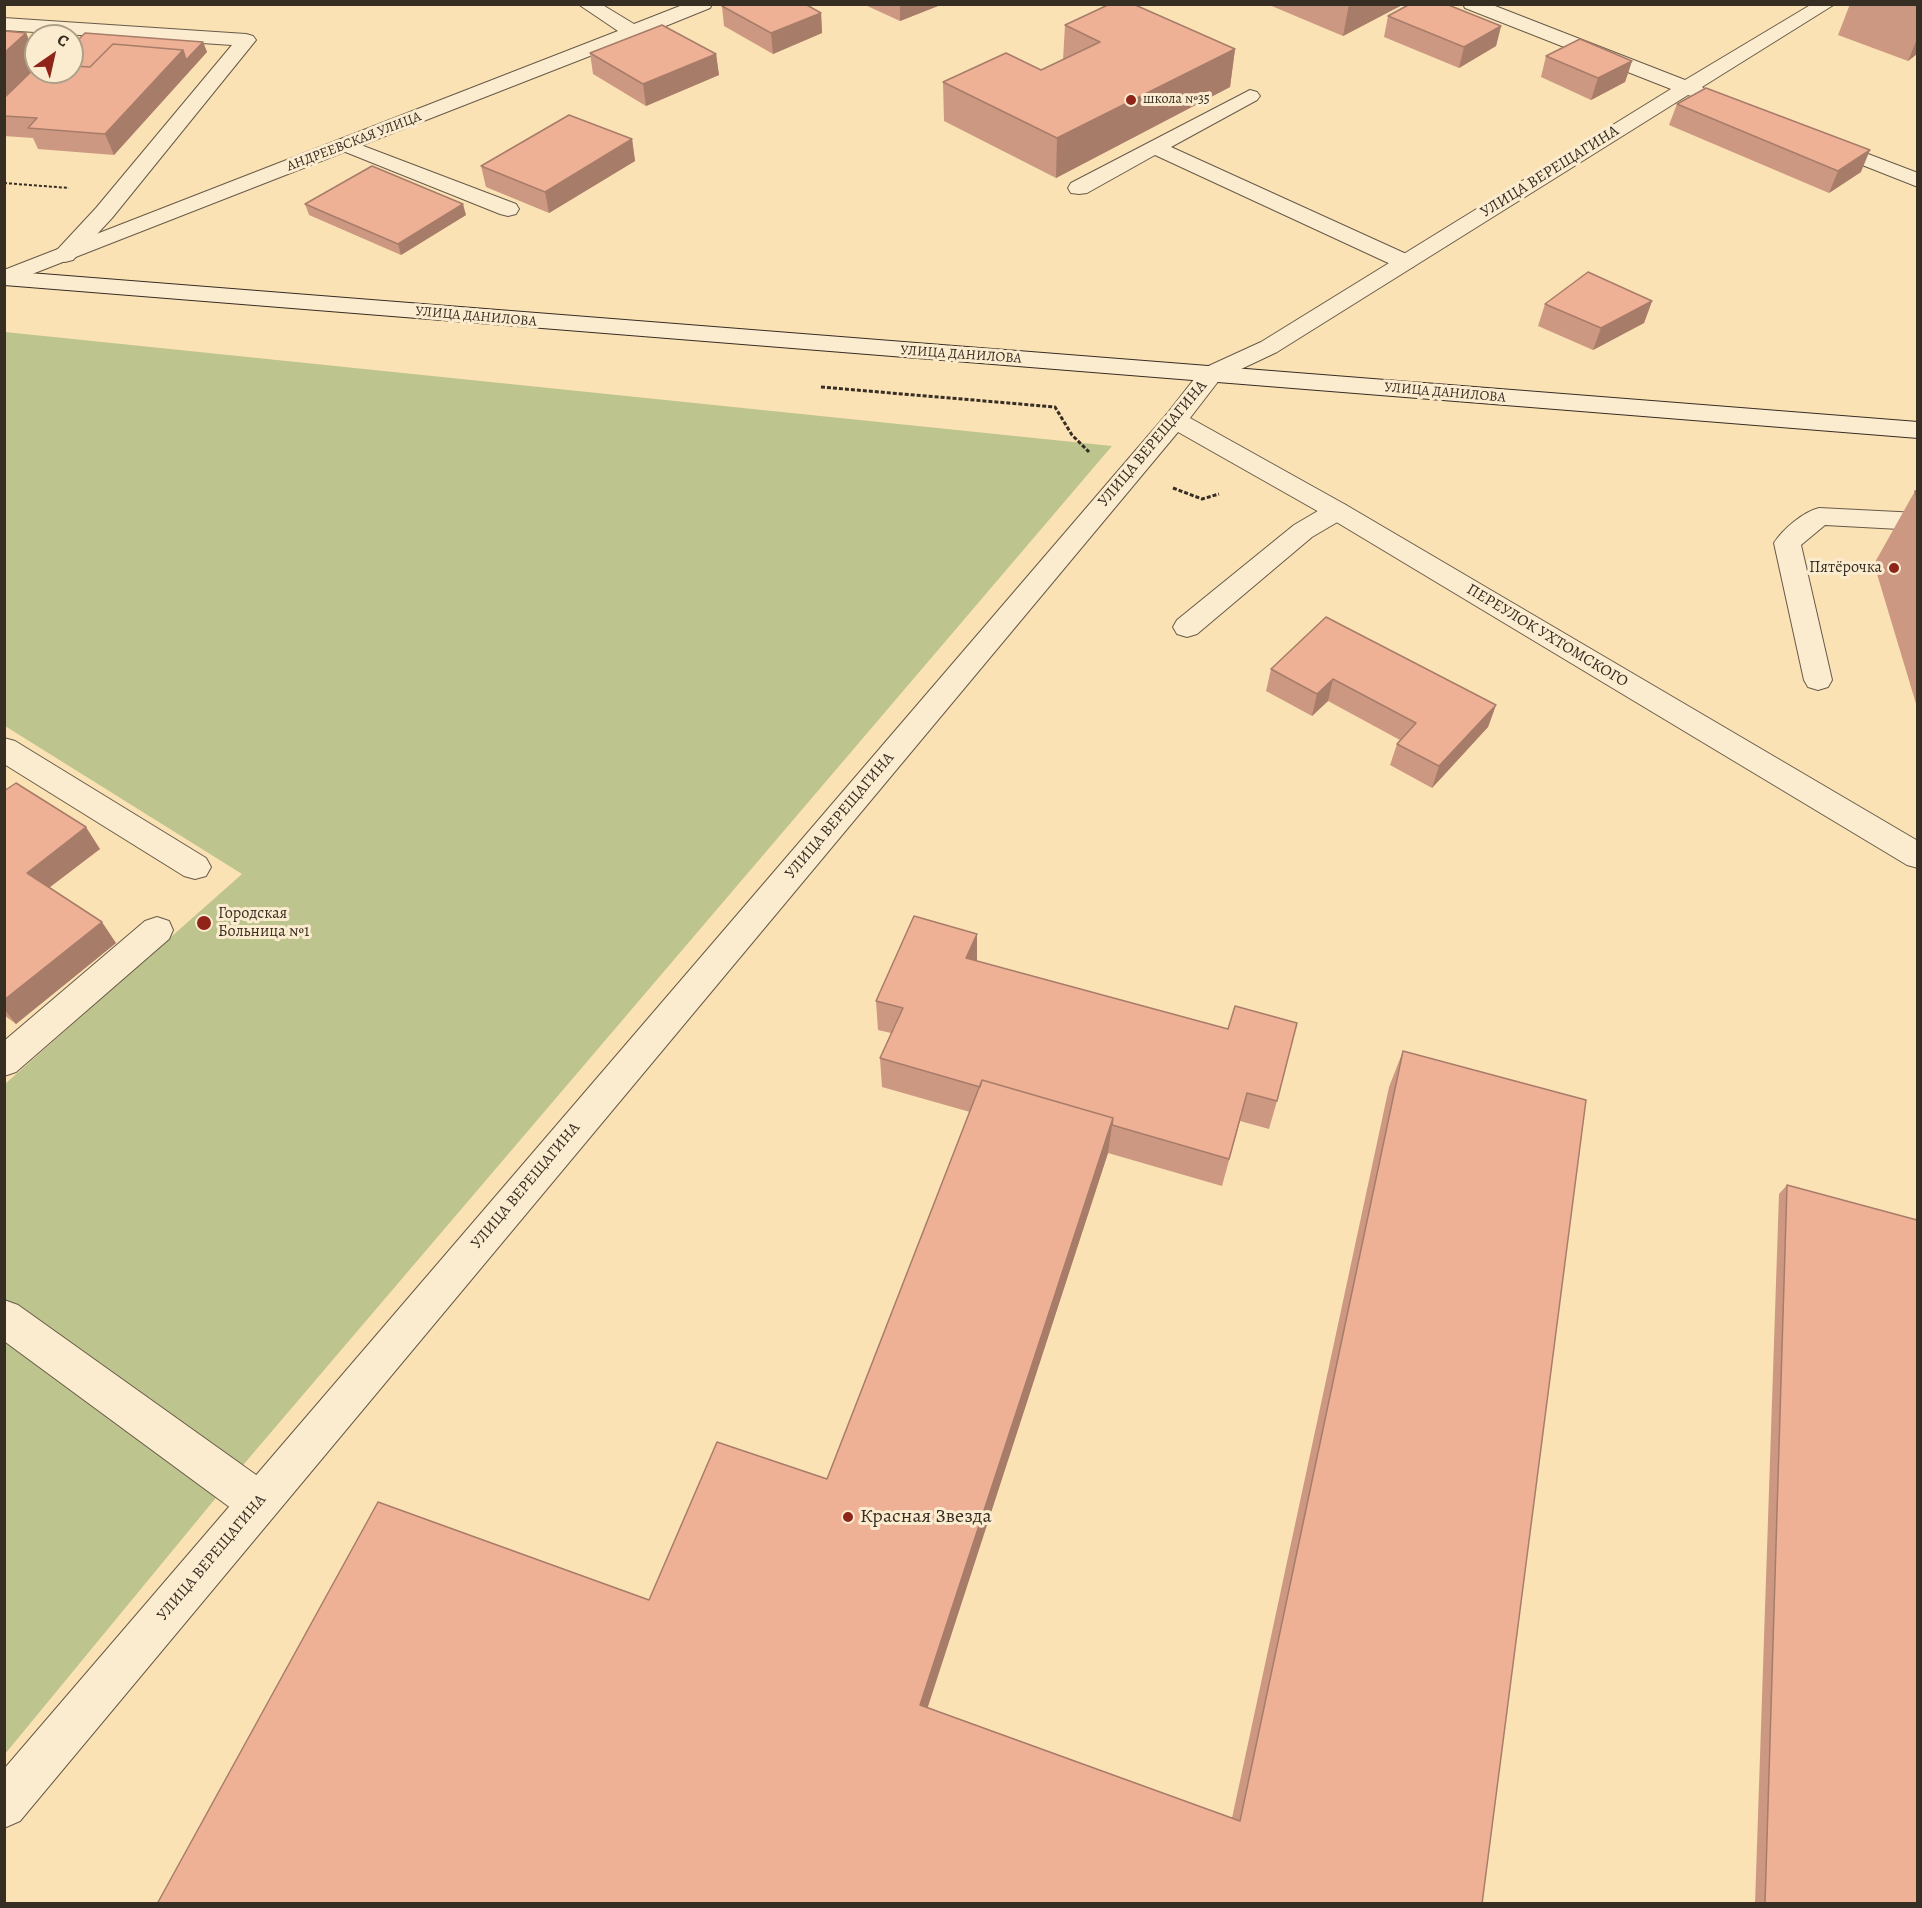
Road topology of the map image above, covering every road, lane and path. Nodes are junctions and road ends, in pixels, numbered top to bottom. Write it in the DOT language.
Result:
graph roads {
  1 [pos="587,4"];
  2 [pos="703,4"];
  3 [pos="1472,4"];
  4 [pos="1826,4"];
  5 [pos="119,13"];
  6 [pos="4,24"];
  7 [pos="103,30"];
  8 [pos="634,32"];
  9 [pos="1686,88"];
  10 [pos="1250,96"];
  11 [pos="1719,101"];
  12 [pos="1807,137"];
  13 [pos="345,145"];
  14 [pos="1154,147"];
  15 [pos="1917,181"];
  16 [pos="4,183"];
  17 [pos="1079,188"];
  18 [pos="121,193"];
  19 [pos="508,209"];
  20 [pos="65,255"];
  21 [pos="1405,262"];
  22 [pos="4,278"];
  23 [pos="1211,374"];
  24 [pos="813,387"];
  25 [pos="1175,420"];
  26 [pos="1917,430"];
  27 [pos="1254,465"];
  28 [pos="1133,470"];
  29 [pos="1337,511"];
  30 [pos="1917,522"];
  31 [pos="1188,627"];
  32 [pos="1818,680"];
  33 [pos="4,749"];
  34 [pos="1917,856"];
  35 [pos="195,867"];
  36 [pos="157,930"];
  37 [pos="4,1062"];
  38 [pos="4,1318"];
  39 [pos="258,1502"];
  40 [pos="4,1805"];
  1 -- 8 [label="street"];
  2 -- 8 [label="street, АНДРЕЕВСКАЯ УЛИЦА"];
  3 -- 9 [label="street"];
  4 -- 9 [label="street, УЛИЦА ВЕРЕЩАГИНА"];
  5 -- 7 [label="street"];
  6 -- 7 [label="street"];
  7 -- 18 [label="street"];
  8 -- 13 [label="street, АНДРЕЕВСКАЯ УЛИЦА"];
  9 -- 11 [label="street"];
  9 -- 21 [label="street, УЛИЦА ВЕРЕЩАГИНА"];
  10 -- 14 [label="street"];
  12 -- 15 [label="street"];
  13 -- 19 [label="street"];
  13 -- 20 [label="street, АНДРЕЕВСКАЯ УЛИЦА"];
  14 -- 17 [label="street"];
  14 -- 21 [label="street"];
  16 -- 18 [label="path"];
  18 -- 20 [label="street"];
  20 -- 22 [label="street, АНДРЕЕВСКАЯ УЛИЦА"];
  21 -- 23 [label="street, УЛИЦА ВЕРЕЩАГИНА"];
  22 -- 23 [label="street, УЛИЦА ДАНИЛОВА"];
  23 -- 25 [label="street, УЛИЦА ВЕРЕЩАГИНА"];
  23 -- 26 [label="street, УЛИЦА ДАНИЛОВА"];
  24 -- 28 [label="path"];
  25 -- 27 [label="street, ПЕРЕУЛОК УХТОМСКОГО"];
  25 -- 28 [label="street, УЛИЦА ВЕРЕЩАГИНА"];
  27 -- 28 [label="path"];
  27 -- 29 [label="street, ПЕРЕУЛОК УХТОМСКОГО"];
  28 -- 39 [label="street, УЛИЦА ВЕРЕЩАГИНА"];
  29 -- 31 [label="street"];
  29 -- 34 [label="street, ПЕРЕУЛОК УХТОМСКОГО"];
  30 -- 32 [label="street"];
  33 -- 35 [label="street"];
  36 -- 37 [label="street"];
  38 -- 39 [label="street"];
  39 -- 40 [label="street, УЛИЦА ВЕРЕЩАГИНА"];
}
